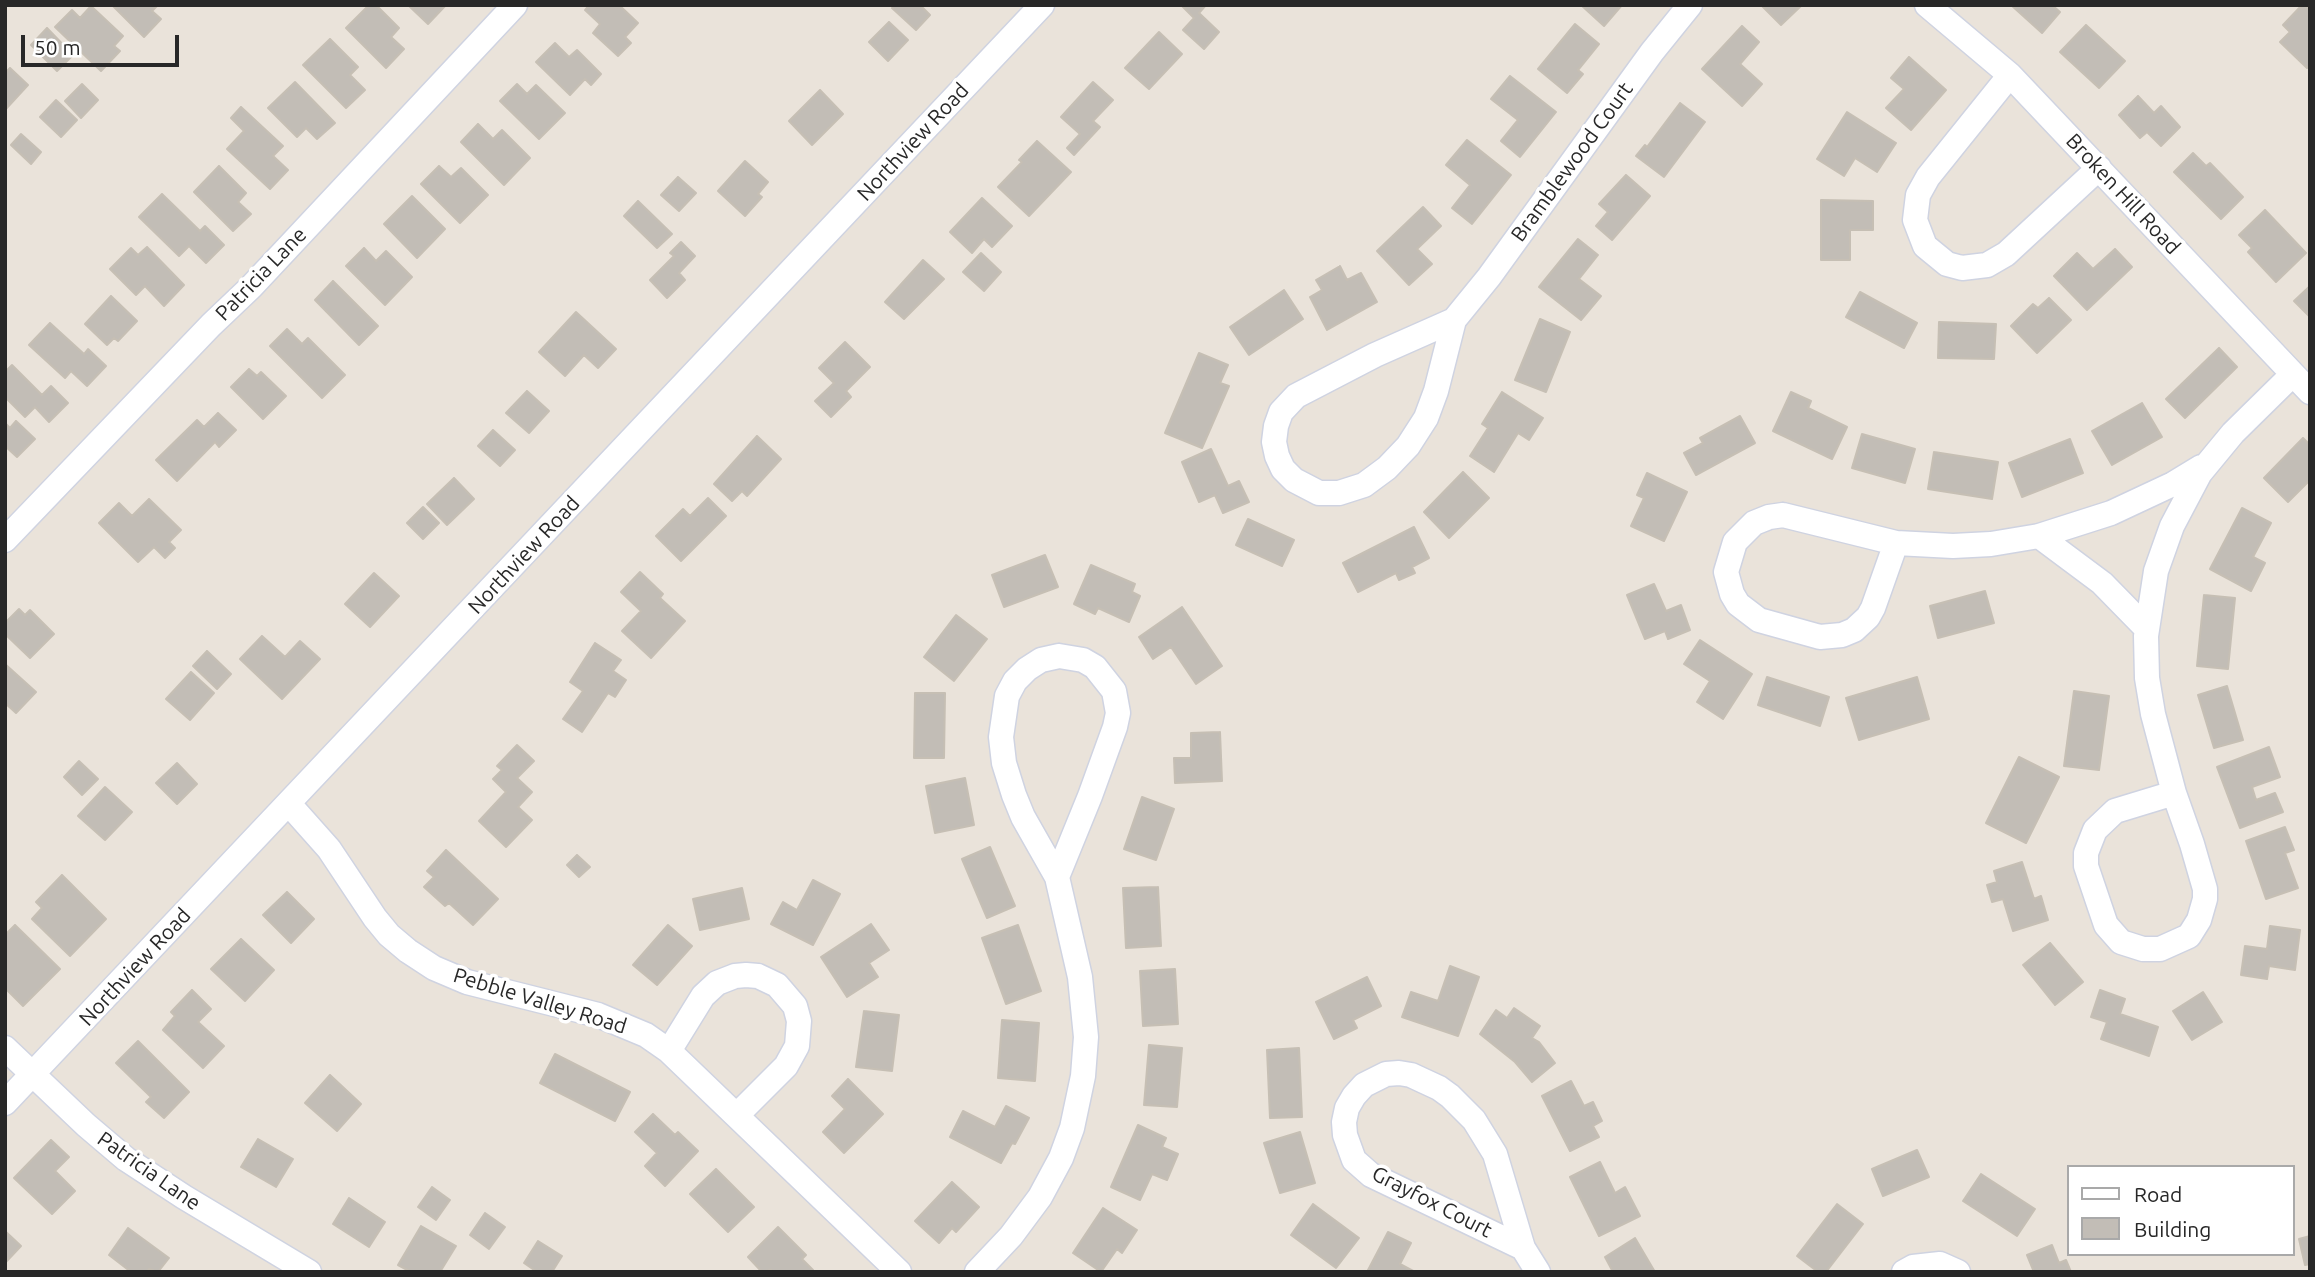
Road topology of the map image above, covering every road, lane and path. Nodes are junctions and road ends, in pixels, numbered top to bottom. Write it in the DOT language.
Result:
graph roads {
  1 [pos="515,5"];
  2 [pos="1042,5"];
  3 [pos="1690,5"];
  4 [pos="1927,5"];
  5 [pos="2010,75"];
  6 [pos="2099,168"];
  7 [pos="1454,320"];
  8 [pos="2292,375"];
  9 [pos="2310,392"];
  10 [pos="2208,463"];
  11 [pos="2039,536"];
  12 [pos="5,540"];
  13 [pos="1896,543"];
  14 [pos="2147,629"];
  15 [pos="2174,793"];
  16 [pos="289,804"];
  17 [pos="1057,877"];
  18 [pos="5,1048"];
  19 [pos="669,1051"];
  20 [pos="33,1074"];
  21 [pos="5,1103"];
  22 [pos="737,1115"];
  23 [pos="1523,1248"];
  24 [pos="309,1272"];
  25 [pos="899,1272"];
  26 [pos="977,1272"];
  27 [pos="1538,1272"];
  28 [pos="1904,1272"];
  29 [pos="1958,1272"];
  1 -- 12 [label="street, Patricia Lane"];
  2 -- 16 [label="street, Northview Road"];
  3 -- 7 [label="street, Bramblewood Court"];
  4 -- 5 [label="street, Broken Hill Road"];
  5 -- 6 [label="street, Broken Hill Road"];
  5 -- 6 [label="street"];
  6 -- 8 [label="street, Broken Hill Road"];
  7 -- 7 [label="street, Bramblewood Court"];
  8 -- 9 [label="street, Broken Hill Road"];
  8 -- 10 [label="street"];
  10 -- 11 [label="street"];
  10 -- 14 [label="street"];
  11 -- 13 [label="street"];
  11 -- 14 [label="street"];
  13 -- 13 [label="street"];
  14 -- 15 [label="street"];
  15 -- 15 [label="street"];
  16 -- 19 [label="street, Pebble Valley Road"];
  16 -- 20 [label="street, Northview Road"];
  17 -- 17 [label="street"];
  17 -- 26 [label="street"];
  18 -- 20 [label="street, Patricia Lane"];
  19 -- 22 [label="street, Pebble Valley Road"];
  19 -- 22 [label="street"];
  20 -- 21 [label="street, Northview Road"];
  20 -- 24 [label="street, Patricia Lane"];
  22 -- 25 [label="street, Pebble Valley Road"];
  23 -- 23 [label="street, Grayfox Court"];
  23 -- 27 [label="street, Grayfox Court"];
  28 -- 29 [label="street"];
}
